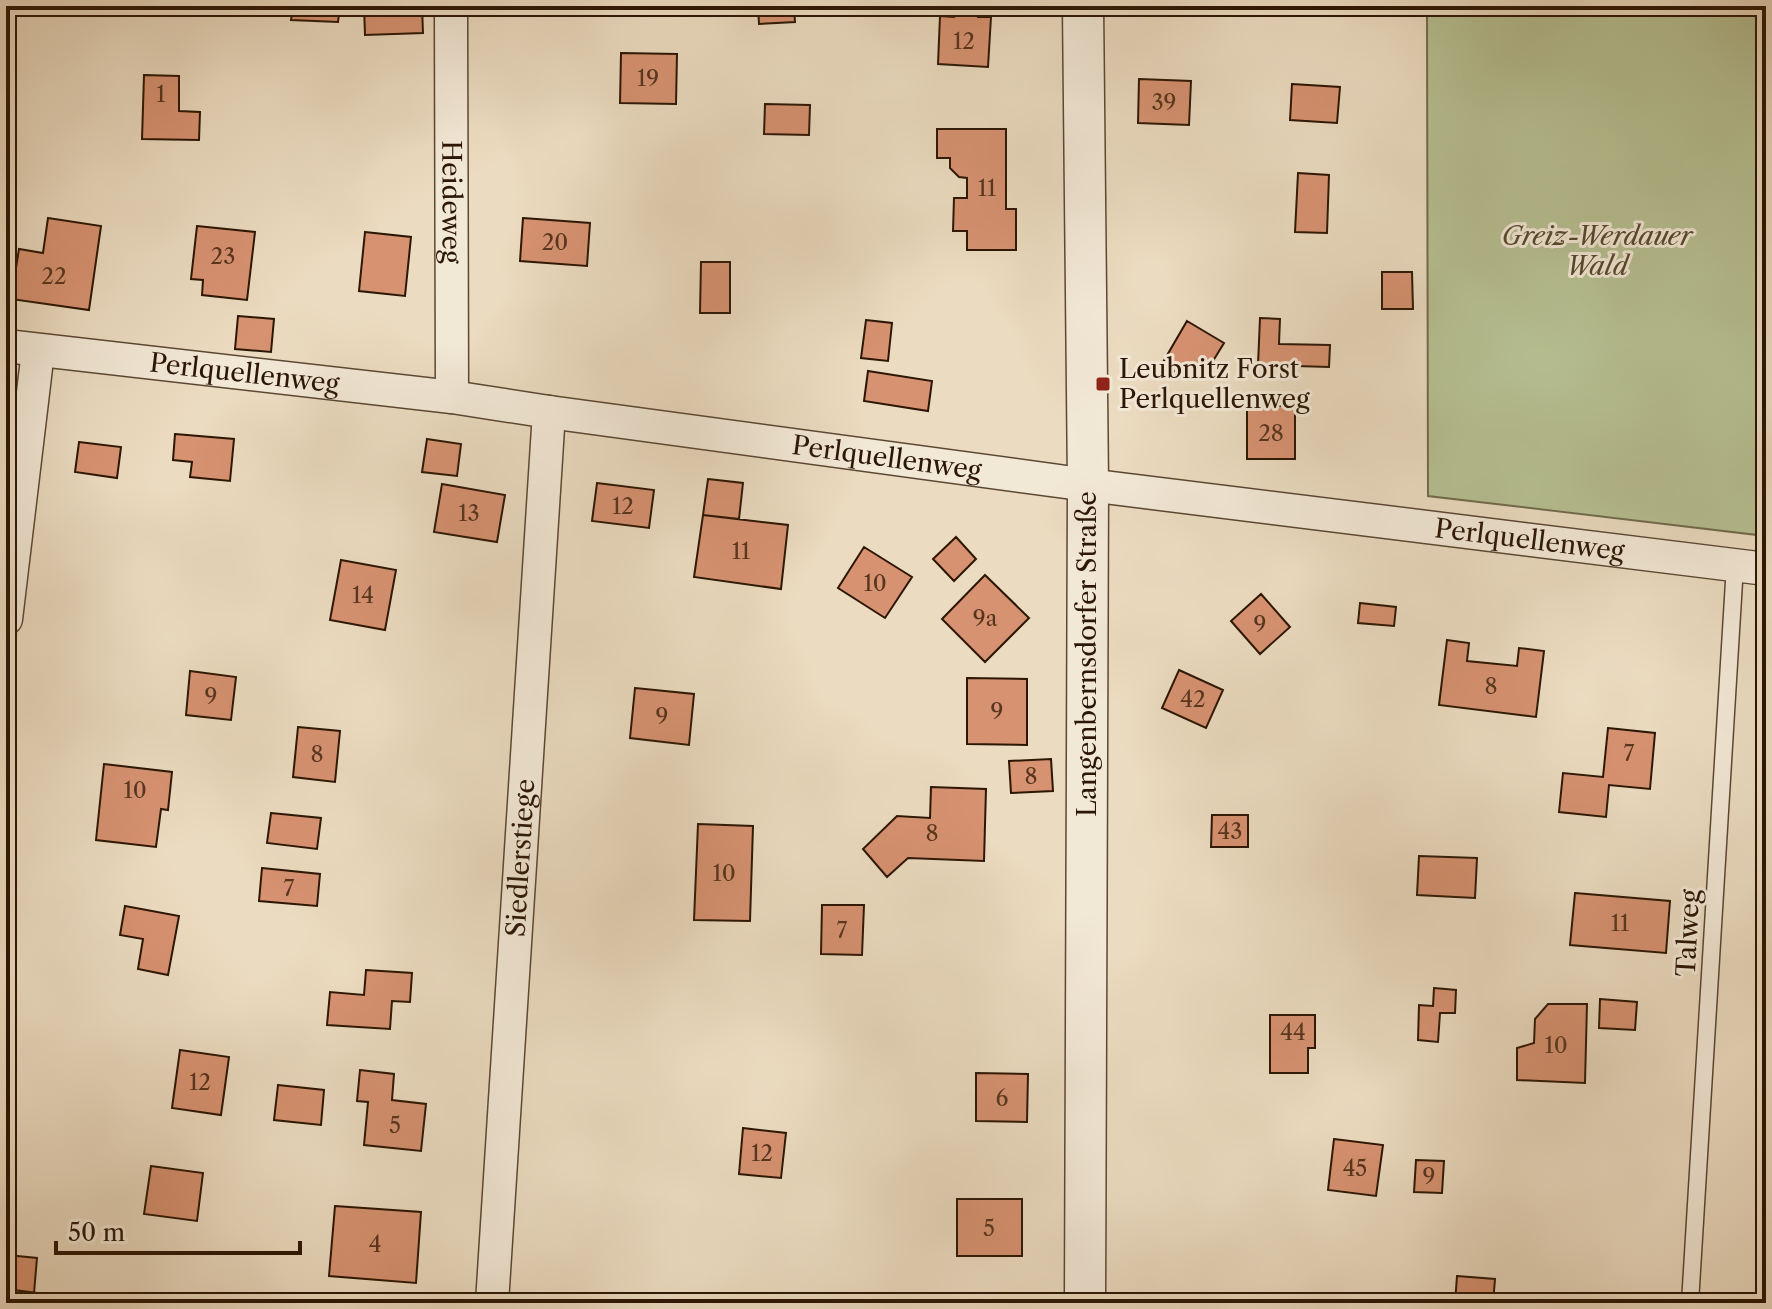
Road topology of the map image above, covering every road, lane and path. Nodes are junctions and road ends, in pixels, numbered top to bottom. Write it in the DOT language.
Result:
graph roads {
  1 [pos="451,6"];
  2 [pos="1083,6"];
  3 [pos="6,346"];
  4 [pos="38,351"];
  5 [pos="452,397"];
  6 [pos="549,412"];
  7 [pos="1088,485"];
  8 [pos="1750,567"];
  9 [pos="6,619"];
  10 [pos="492,1303"];
  11 [pos="1085,1303"];
  12 [pos="1690,1303"];
  1 -- 5 [label="street, Heideweg"];
  2 -- 7 [label="street, Langenbernsdorfer Straße"];
  3 -- 4 [label="street, Perlquellenweg"];
  4 -- 5 [label="street, Perlquellenweg"];
  4 -- 9 [label="street"];
  5 -- 6 [label="street, Perlquellenweg"];
  6 -- 7 [label="street, Perlquellenweg"];
  6 -- 10 [label="street, Siedlerstiege"];
  7 -- 8 [label="street, Perlquellenweg"];
  7 -- 11 [label="street, Langenbernsdorfer Straße"];
  8 -- 12 [label="lane, Talweg"];
}
